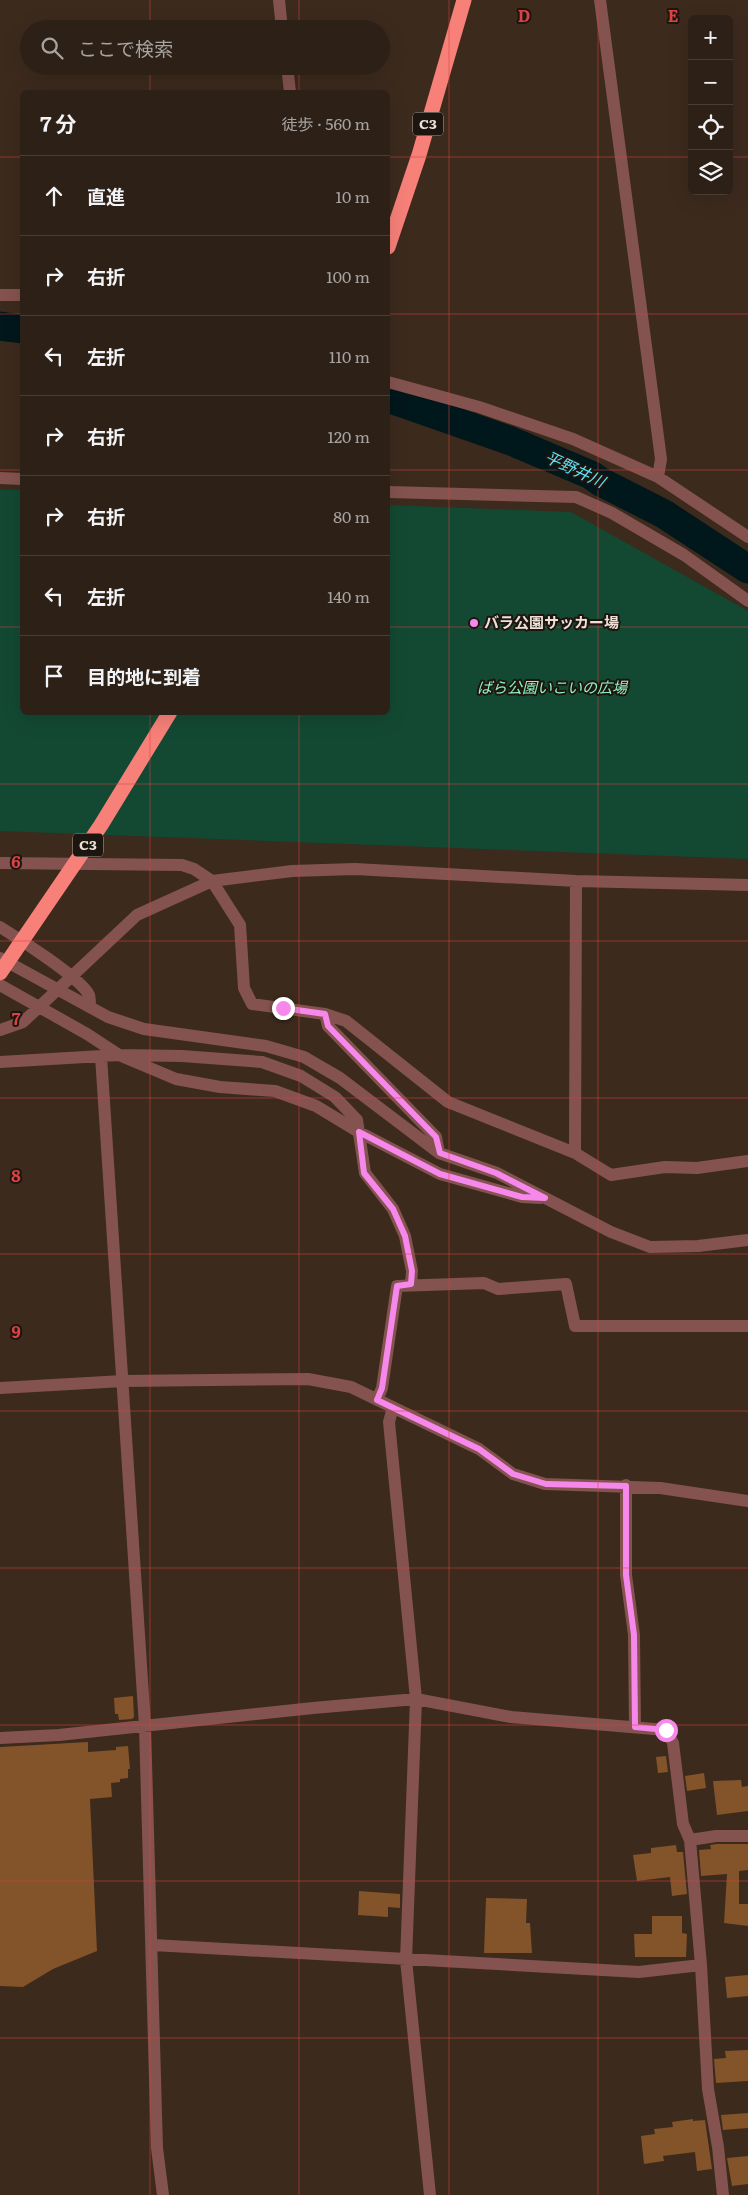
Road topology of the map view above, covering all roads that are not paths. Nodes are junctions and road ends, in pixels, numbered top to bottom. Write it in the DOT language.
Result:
graph roads {
  1 [pos="279,0"];
  2 [pos="464,0"];
  3 [pos="600,0"];
  4 [pos="281,20"];
  5 [pos="288,75"];
  6 [pos="290,90"];
  7 [pos="390,241"];
  8 [pos="0,295"];
  9 [pos="20,295"];
  10 [pos="390,383"];
  11 [pos="658,477"];
  12 [pos="0,478"];
  13 [pos="20,479"];
  14 [pos="390,492"];
  15 [pos="748,537"];
  16 [pos="748,601"];
  17 [pos="168,715"];
  18 [pos="0,863"];
  19 [pos="212,881"];
  20 [pos="576,881"];
  21 [pos="748,885"];
  22 [pos="0,927"];
  23 [pos="0,958"];
  24 [pos="0,973"];
  25 [pos="0,985"];
  26 [pos="90,1007"];
  27 [pos="325,1014"];
  28 [pos="0,1030"];
  29 [pos="266,1046"];
  30 [pos="119,1055"];
  31 [pos="101,1056"];
  32 [pos="0,1062"];
  33 [pos="262,1062"];
  34 [pos="359,1132"];
  35 [pos="440,1153"];
  36 [pos="576,1153"];
  37 [pos="748,1162"];
  38 [pos="545,1198"];
  39 [pos="748,1240"];
  40 [pos="411,1284"];
  41 [pos="748,1326"];
  42 [pos="123,1381"];
  43 [pos="0,1388"];
  44 [pos="377,1400"];
  45 [pos="393,1407"];
  46 [pos="626,1486"];
  47 [pos="748,1501"];
  48 [pos="416,1699"];
  49 [pos="145,1726"];
  50 [pos="635,1727"];
  51 [pos="0,1738"];
  52 [pos="748,1836"];
  53 [pos="690,1840"];
  54 [pos="153,1945"];
  55 [pos="406,1960"];
  56 [pos="701,1965"];
  57 [pos="163,2195"];
  58 [pos="430,2195"];
  59 [pos="723,2195"];
  1 -- 4 [label="street"];
  2 -- 7 [label="highway, C3"];
  3 -- 11 [label="street"];
  5 -- 6 [label="street"];
  8 -- 9 [label="street"];
  10 -- 11 [label="street"];
  11 -- 15 [label="street"];
  12 -- 13 [label="street"];
  14 -- 16 [label="street"];
  17 -- 24 [label="highway, C3"];
  18 -- 19 [label="street"];
  19 -- 20 [label="street"];
  19 -- 27 [label="street"];
  19 -- 28 [label="street"];
  20 -- 21 [label="street"];
  20 -- 36 [label="street"];
  22 -- 26 [label="street"];
  23 -- 26 [label="street"];
  25 -- 30 [label="street"];
  26 -- 29 [label="street"];
  27 -- 35 [label="street"];
  27 -- 36 [label="street"];
  29 -- 33 [label="street"];
  29 -- 35 [label="street"];
  30 -- 31 [label="street"];
  30 -- 33 [label="street"];
  30 -- 34 [label="street"];
  31 -- 32 [label="street"];
  31 -- 42 [label="street"];
  33 -- 34 [label="street"];
  34 -- 38 [label="street"];
  34 -- 40 [label="street"];
  35 -- 38 [label="street"];
  36 -- 37 [label="street"];
  38 -- 39 [label="street"];
  40 -- 41 [label="street"];
  40 -- 44 [label="street"];
  42 -- 43 [label="street"];
  42 -- 44 [label="street"];
  42 -- 49 [label="street"];
  44 -- 45 [label="street"];
  45 -- 46 [label="street"];
  45 -- 48 [label="street"];
  46 -- 47 [label="street"];
  46 -- 50 [label="street"];
  48 -- 49 [label="street"];
  48 -- 50 [label="street"];
  48 -- 55 [label="street"];
  49 -- 51 [label="street"];
  49 -- 54 [label="street"];
  50 -- 53 [label="street"];
  52 -- 53 [label="street"];
  53 -- 56 [label="street"];
  54 -- 55 [label="street"];
  54 -- 57 [label="street"];
  55 -- 56 [label="street"];
  55 -- 58 [label="street"];
  56 -- 59 [label="street"];
}
